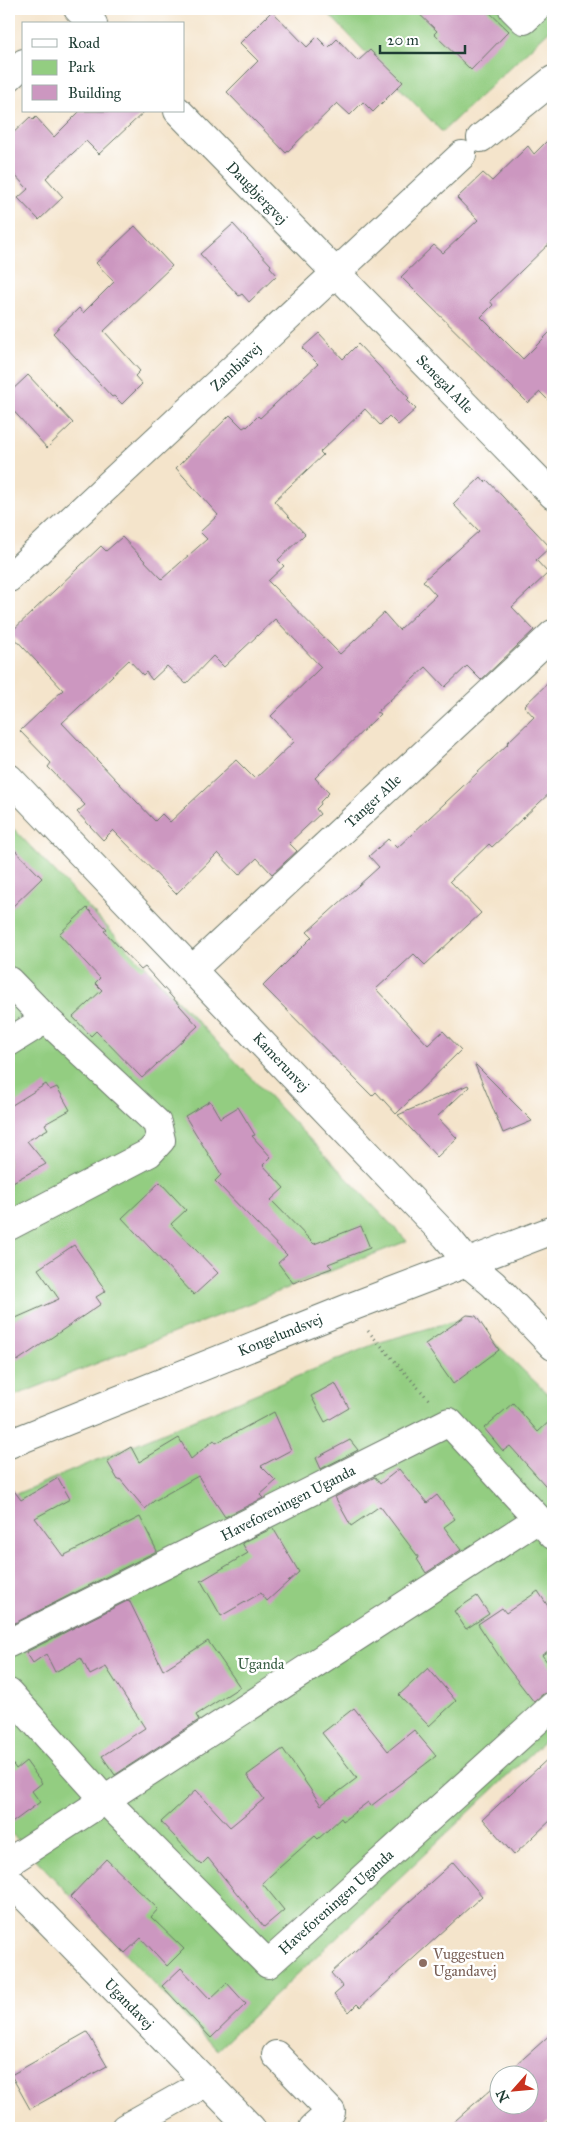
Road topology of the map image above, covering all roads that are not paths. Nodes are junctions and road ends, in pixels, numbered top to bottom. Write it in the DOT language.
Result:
graph roads {
  1 [pos="513,9"];
  2 [pos="536,9"];
  3 [pos="22,65"];
  4 [pos="9,77"];
  5 [pos="553,80"];
  6 [pos="179,112"];
  7 [pos="336,274"];
  8 [pos="553,495"];
  9 [pos="9,578"];
  10 [pos="553,634"];
  11 [pos="9,778"];
  12 [pos="193,969"];
  13 [pos="9,981"];
  14 [pos="46,1019"];
  15 [pos="9,1042"];
  16 [pos="9,1226"];
  17 [pos="553,1230"];
  18 [pos="468,1263"];
  19 [pos="553,1346"];
  20 [pos="9,1444"];
  21 [pos="546,1527"];
  22 [pos="9,1643"];
  23 [pos="9,1694"];
  24 [pos="553,1706"];
  25 [pos="105,1800"];
  26 [pos="9,1862"];
  27 [pos="9,1880"];
  28 [pos="276,2055"];
  29 [pos="205,2083"];
  30 [pos="124,2128"];
  31 [pos="251,2128"];
  32 [pos="313,2128"];
  1 -- 2 [label="street"];
  3 -- 4 [label="street"];
  5 -- 7 [label="street, Zambiavej"];
  6 -- 7 [label="street, Daugbjergvej"];
  7 -- 8 [label="street, Senegal Alle"];
  7 -- 9 [label="street, Zambiavej"];
  10 -- 12 [label="street, Tanger Alle"];
  11 -- 12 [label="street, Kamerunvej"];
  12 -- 18 [label="street, Kamerunvej"];
  13 -- 14 [label="street"];
  14 -- 15 [label="street"];
  14 -- 16 [label="street"];
  17 -- 18 [label="street, Kongelundsvej"];
  18 -- 19 [label="street, Kamerunvej"];
  18 -- 20 [label="street, Kongelundsvej"];
  21 -- 22 [label="street, Haveforeningen Uganda"];
  21 -- 25 [label="street"];
  23 -- 25 [label="street, Haveforeningen Uganda"];
  24 -- 25 [label="street, Haveforeningen Uganda"];
  25 -- 26 [label="street"];
  27 -- 29 [label="street, Ugandavej"];
  28 -- 32 [label="street"];
  29 -- 30 [label="street"];
  29 -- 31 [label="street, Ugandavej"];
}
